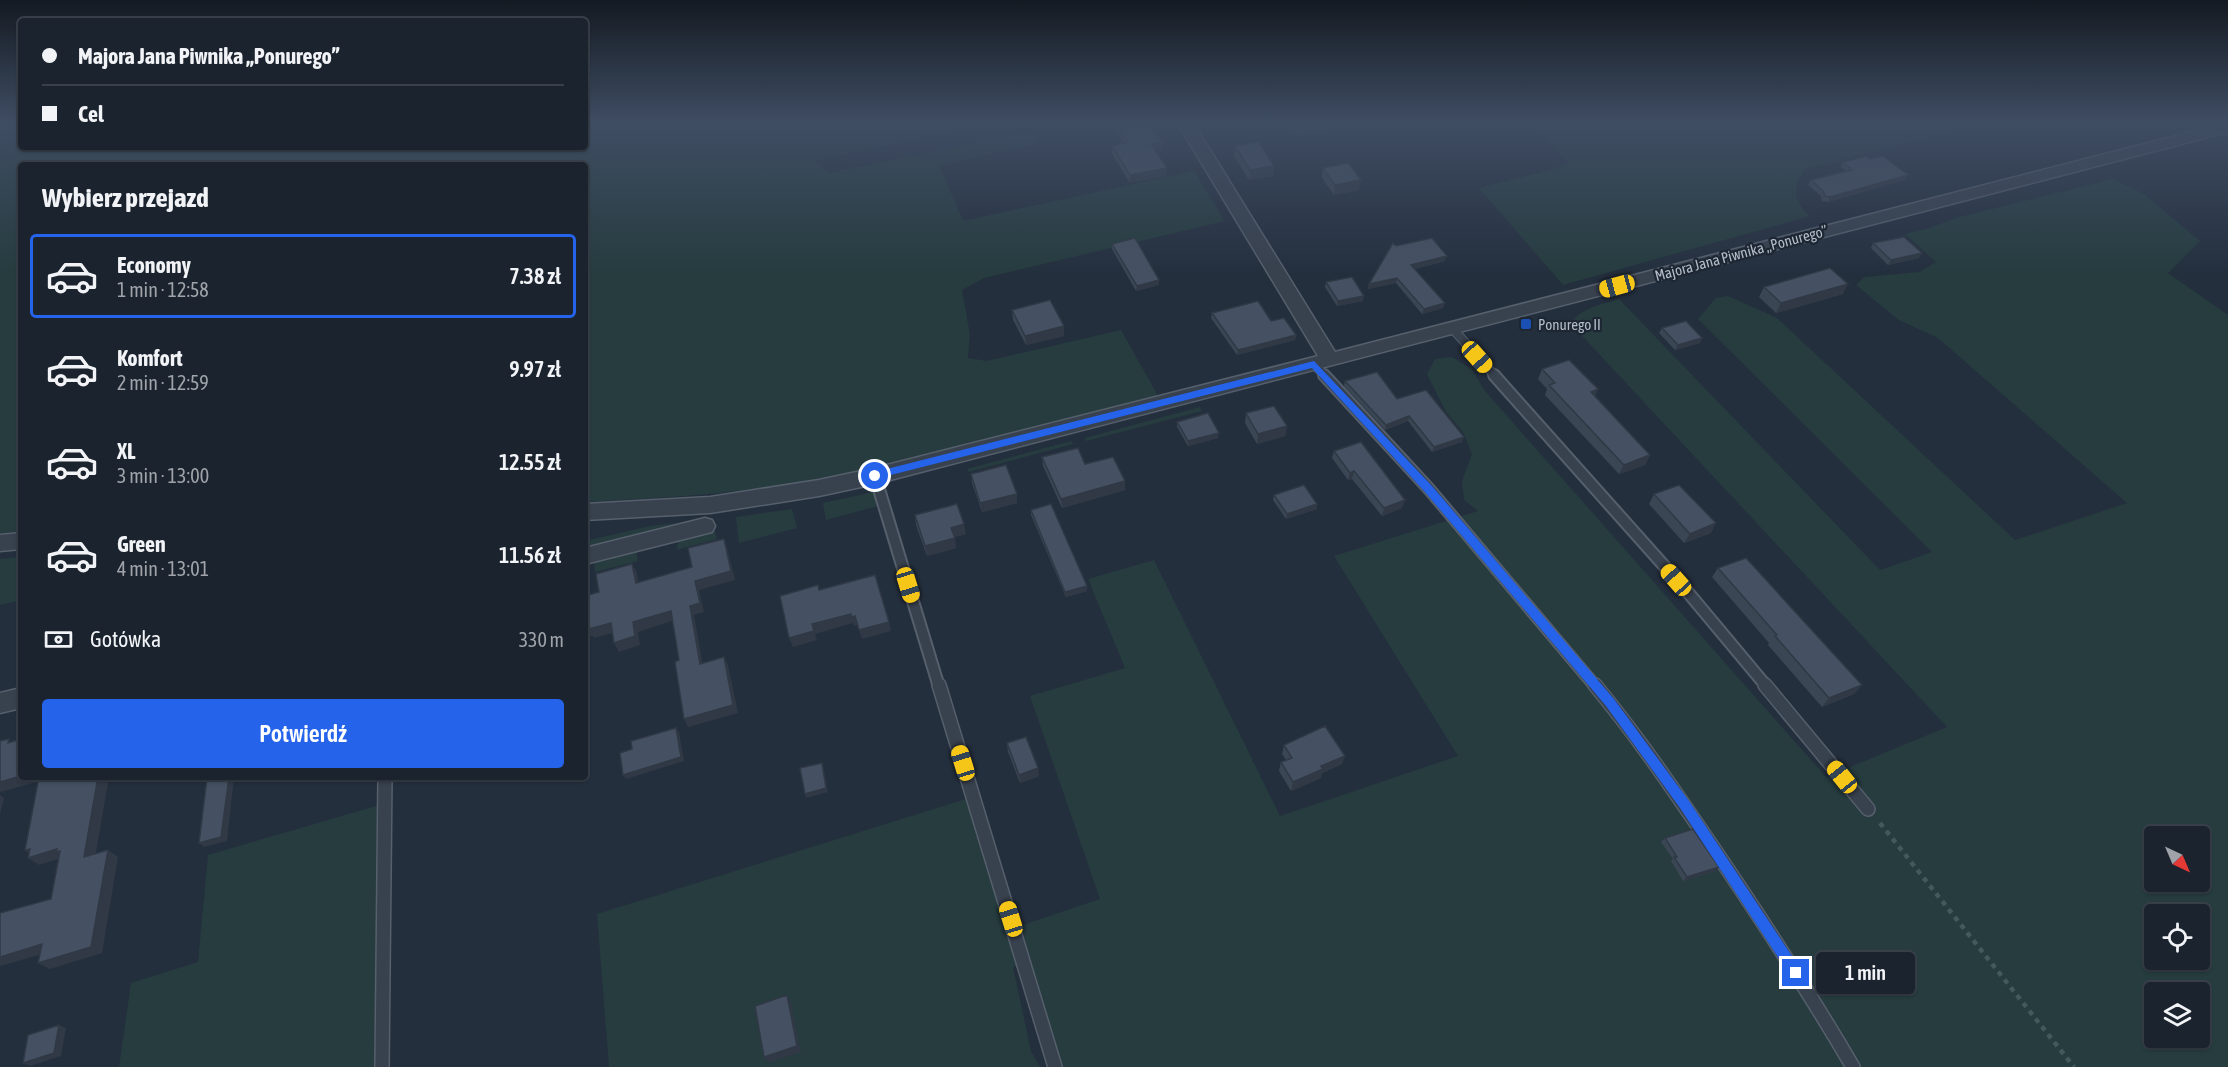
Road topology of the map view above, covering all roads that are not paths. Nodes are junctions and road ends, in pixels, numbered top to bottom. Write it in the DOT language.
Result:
graph roads {
  1 [pos="1214,174"];
  2 [pos="2047,174"];
  3 [pos="1452,328"];
  4 [pos="1322,362"];
  5 [pos="875,476"];
  6 [pos="588,512"];
  7 [pos="705,526"];
  8 [pos="18,541"];
  9 [pos="0,543"];
  10 [pos="588,555"];
  11 [pos="18,699"];
  12 [pos="0,703"];
  13 [pos="385,780"];
  14 [pos="1868,809"];
  15 [pos="382,1067"];
  16 [pos="1055,1067"];
  17 [pos="1853,1067"];
  1 -- 4 [label="street"];
  2 -- 3 [label="street, Majora Jana Piwnika „Ponurego”"];
  3 -- 4 [label="street, Majora Jana Piwnika „Ponurego”"];
  3 -- 14 [label="lane"];
  4 -- 5 [label="street, Majora Jana Piwnika „Ponurego”"];
  4 -- 17 [label="lane"];
  5 -- 6 [label="street, Majora Jana Piwnika „Ponurego”"];
  5 -- 16 [label="lane"];
  7 -- 10 [label="street"];
  8 -- 9 [label="street"];
  11 -- 12 [label="street"];
  13 -- 15 [label="lane"];
}
